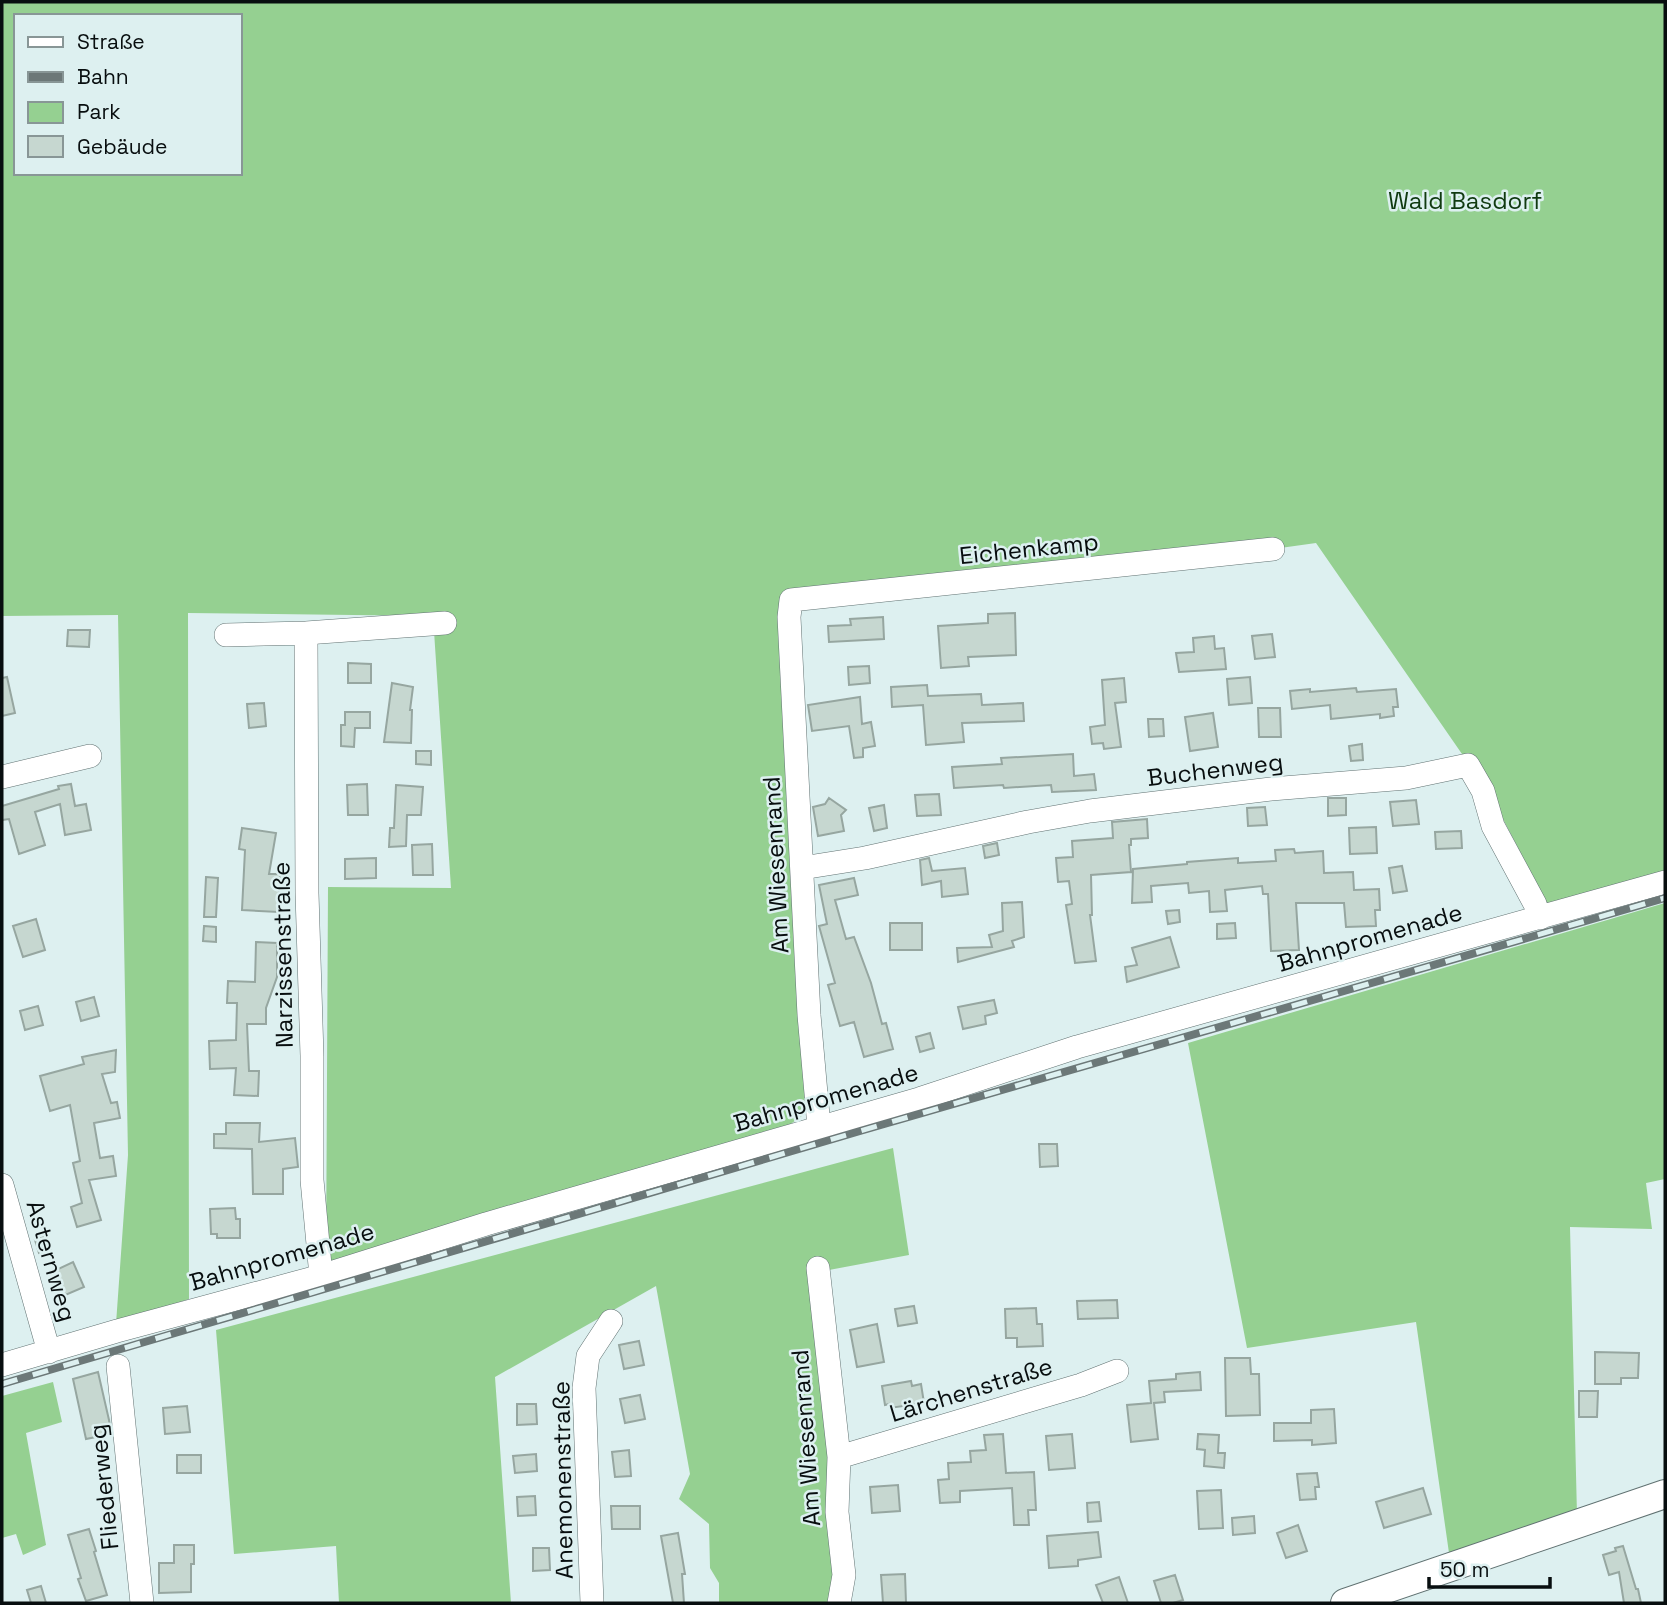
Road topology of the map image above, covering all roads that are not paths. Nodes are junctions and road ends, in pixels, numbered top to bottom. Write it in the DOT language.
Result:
graph roads {
  1 [pos="1273,549"];
  2 [pos="792,600"];
  3 [pos="445,623"];
  4 [pos="306,632"];
  5 [pos="226,635"];
  6 [pos="90,755"];
  7 [pos="2,777"];
  8 [pos="802,868"];
  9 [pos="1665,882"];
  10 [pos="1540,918"];
  11 [pos="819,1127"];
  12 [pos="2,1185"];
  13 [pos="818,1268"];
  14 [pos="321,1276"];
  15 [pos="611,1321"];
  16 [pos="50,1352"];
  17 [pos="2,1365"];
  18 [pos="118,1366"];
  19 [pos="1117,1371"];
  20 [pos="839,1457"];
  21 [pos="1665,1494"];
  22 [pos="142,1603"];
  23 [pos="592,1603"];
  24 [pos="839,1603"];
  25 [pos="1345,1603"];
  1 -- 2 [label="street, Eichenkamp"];
  2 -- 8 [label="street, Am Wiesenrand"];
  3 -- 4 [label="street"];
  4 -- 5 [label="street"];
  4 -- 14 [label="street, Narzissenstraße"];
  6 -- 7 [label="street"];
  8 -- 10 [label="street, Buchenweg"];
  8 -- 11 [label="street, Am Wiesenrand"];
  9 -- 10 [label="street, Bahnpromenade"];
  10 -- 11 [label="street, Bahnpromenade"];
  11 -- 14 [label="street, Bahnpromenade"];
  12 -- 16 [label="street, Asternweg"];
  13 -- 20 [label="street, Am Wiesenrand"];
  14 -- 16 [label="street, Bahnpromenade"];
  15 -- 23 [label="street, Anemonenstraße"];
  16 -- 17 [label="street, Bahnpromenade"];
  18 -- 22 [label="street, Fliederweg"];
  19 -- 20 [label="street, Lärchenstraße"];
  20 -- 24 [label="street, Am Wiesenrand"];
  21 -- 25 [label="main road"];
}
